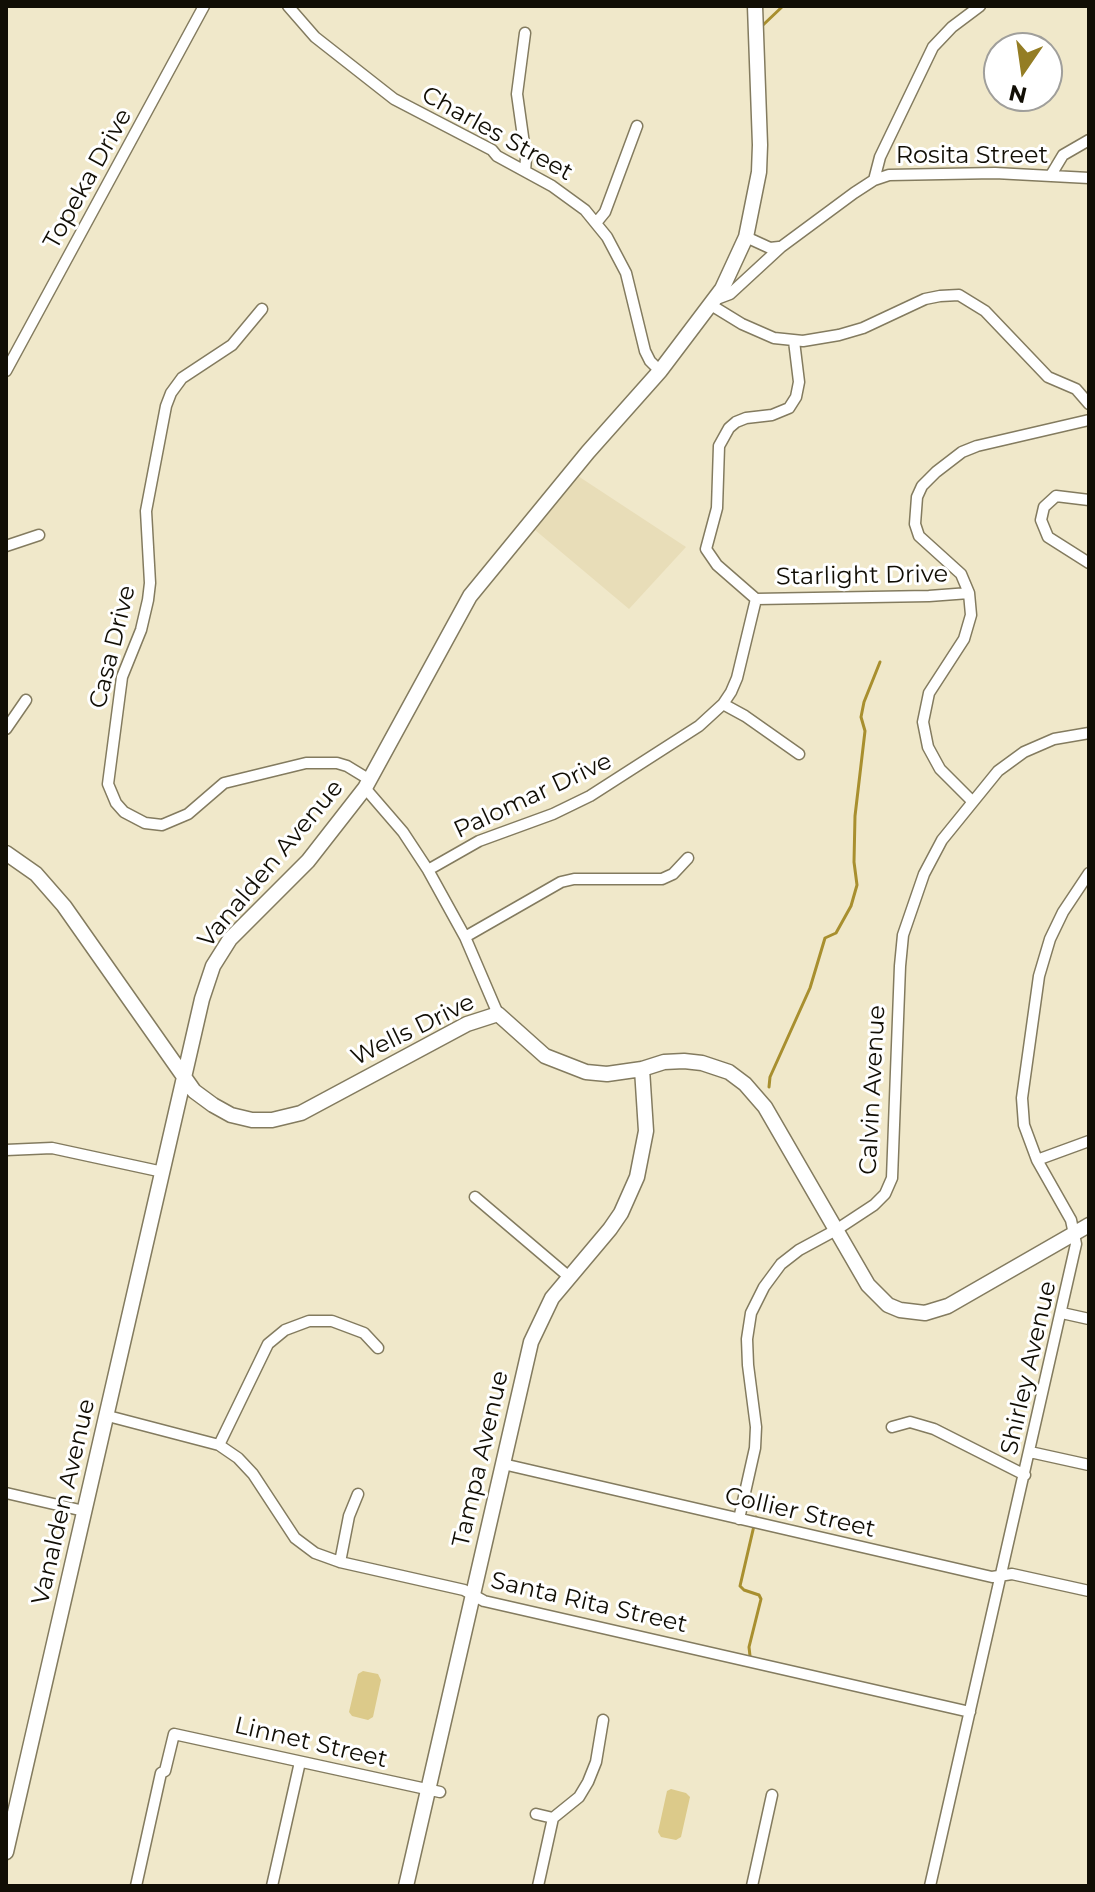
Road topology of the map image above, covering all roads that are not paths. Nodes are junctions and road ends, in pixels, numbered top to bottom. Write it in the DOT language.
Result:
graph roads {
  1 [pos="204,6"];
  2 [pos="288,6"];
  3 [pos="755,6"];
  4 [pos="980,6"];
  5 [pos="525,33"];
  6 [pos="637,126"];
  7 [pos="1089,140"];
  8 [pos="525,171"];
  9 [pos="1051,175"];
  10 [pos="1089,178"];
  11 [pos="874,180"];
  12 [pos="596,223"];
  13 [pos="746,237"];
  14 [pos="781,247"];
  15 [pos="712,303"];
  16 [pos="262,309"];
  17 [pos="794,341"];
  18 [pos="6,371"];
  19 [pos="660,371"];
  20 [pos="1089,404"];
  21 [pos="1089,420"];
  22 [pos="1089,500"];
  23 [pos="39,535"];
  24 [pos="6,546"];
  25 [pos="1089,563"];
  26 [pos="969,593"];
  27 [pos="756,599"];
  28 [pos="26,700"];
  29 [pos="723,704"];
  30 [pos="6,729"];
  31 [pos="1089,733"];
  32 [pos="799,754"];
  33 [pos="367,784"];
  34 [pos="972,801"];
  35 [pos="6,853"];
  36 [pos="688,858"];
  37 [pos="428,870"];
  38 [pos="1089,873"];
  39 [pos="465,937"];
  40 [pos="498,1014"];
  41 [pos="642,1069"];
  42 [pos="184,1079"];
  43 [pos="1089,1141"];
  44 [pos="6,1150"];
  45 [pos="1037,1160"];
  46 [pos="163,1172"];
  47 [pos="475,1197"];
  48 [pos="1089,1225"];
  49 [pos="836,1230"];
  50 [pos="1074,1234"];
  51 [pos="568,1276"];
  52 [pos="1062,1313"];
  53 [pos="1089,1319"];
  54 [pos="378,1348"];
  55 [pos="108,1416"];
  56 [pos="892,1427"];
  57 [pos="219,1445"];
  58 [pos="1030,1452"];
  59 [pos="503,1464"];
  60 [pos="1089,1465"];
  61 [pos="1025,1475"];
  62 [pos="6,1493"];
  63 [pos="358,1494"];
  64 [pos="84,1511"];
  65 [pos="739,1519"];
  66 [pos="340,1562"];
  67 [pos="1002,1576"];
  68 [pos="1089,1591"];
  69 [pos="474,1596"];
  70 [pos="970,1712"];
  71 [pos="603,1720"];
  72 [pos="300,1762"];
  73 [pos="434,1791"];
  74 [pos="772,1795"];
  75 [pos="536,1814"];
  76 [pos="553,1818"];
  77 [pos="6,1852"];
  78 [pos="136,1886"];
  79 [pos="272,1886"];
  80 [pos="406,1886"];
  81 [pos="538,1886"];
  82 [pos="752,1886"];
  83 [pos="930,1886"];
  1 -- 18 [label="street, Topeka Drive"];
  2 -- 8 [label="street, Charles Street"];
  3 -- 13 [label="main road, Vanalden Avenue"];
  4 -- 11 [label="street"];
  5 -- 8 [label="street"];
  6 -- 12 [label="street"];
  7 -- 9 [label="street"];
  8 -- 12 [label="street, Charles Street"];
  9 -- 10 [label="street, Rosita Street"];
  9 -- 11 [label="street, Rosita Street"];
  11 -- 14 [label="street, Rosita Street"];
  12 -- 19 [label="street, Charles Street"];
  13 -- 14 [label="street"];
  13 -- 15 [label="main road, Vanalden Avenue"];
  14 -- 15 [label="street, Rosita Street"];
  15 -- 17 [label="street"];
  15 -- 19 [label="main road, Vanalden Avenue"];
  16 -- 33 [label="street, Casa Drive"];
  17 -- 20 [label="street"];
  17 -- 27 [label="street"];
  19 -- 33 [label="main road, Vanalden Avenue"];
  21 -- 26 [label="street"];
  22 -- 25 [label="street"];
  23 -- 24 [label="street"];
  26 -- 27 [label="street, Starlight Drive"];
  26 -- 34 [label="street"];
  27 -- 29 [label="street, Palomar Drive"];
  28 -- 30 [label="street"];
  29 -- 32 [label="street"];
  29 -- 37 [label="street, Palomar Drive"];
  31 -- 34 [label="street, Calvin Avenue"];
  33 -- 37 [label="street, Casa Drive"];
  33 -- 42 [label="main road, Vanalden Avenue"];
  34 -- 49 [label="street, Calvin Avenue"];
  35 -- 42 [label="main road, Wells Drive"];
  36 -- 39 [label="street"];
  37 -- 39 [label="street, Casa Drive"];
  38 -- 45 [label="street, Shirley Avenue"];
  39 -- 40 [label="street, Casa Drive"];
  40 -- 41 [label="main road, Wells Drive"];
  40 -- 42 [label="main road, Wells Drive"];
  41 -- 49 [label="main road, Wells Drive"];
  41 -- 51 [label="main road, Tampa Avenue"];
  42 -- 46 [label="main road, Vanalden Avenue"];
  43 -- 45 [label="street"];
  44 -- 46 [label="street"];
  45 -- 50 [label="street, Shirley Avenue"];
  46 -- 55 [label="main road, Vanalden Avenue"];
  47 -- 51 [label="street"];
  48 -- 50 [label="main road, Wells Drive"];
  49 -- 50 [label="main road, Wells Drive"];
  49 -- 65 [label="street, Calvin Avenue"];
  50 -- 52 [label="street, Shirley Avenue"];
  51 -- 59 [label="main road, Tampa Avenue"];
  52 -- 53 [label="street"];
  52 -- 58 [label="street, Shirley Avenue"];
  54 -- 57 [label="street"];
  55 -- 57 [label="street, Santa Rita Street"];
  55 -- 64 [label="main road, Vanalden Avenue"];
  56 -- 61 [label="street"];
  57 -- 66 [label="street, Santa Rita Street"];
  58 -- 60 [label="street"];
  58 -- 61 [label="street, Shirley Avenue"];
  59 -- 65 [label="street, Collier Street"];
  59 -- 69 [label="main road, Tampa Avenue"];
  61 -- 67 [label="street, Shirley Avenue"];
  62 -- 64 [label="street"];
  63 -- 66 [label="street"];
  64 -- 77 [label="main road, Vanalden Avenue"];
  65 -- 67 [label="street, Collier Street"];
  66 -- 69 [label="street, Santa Rita Street"];
  67 -- 68 [label="street, Collier Street"];
  67 -- 70 [label="street, Shirley Avenue"];
  69 -- 70 [label="street, Santa Rita Street"];
  69 -- 73 [label="main road, Tampa Avenue"];
  70 -- 83 [label="street, Shirley Avenue"];
  71 -- 76 [label="street"];
  72 -- 73 [label="street, Linnet Street"];
  72 -- 78 [label="street, Linnet Street"];
  72 -- 79 [label="street"];
  73 -- 80 [label="main road, Tampa Avenue"];
  74 -- 82 [label="street"];
  75 -- 76 [label="street"];
  76 -- 81 [label="street"];
}
